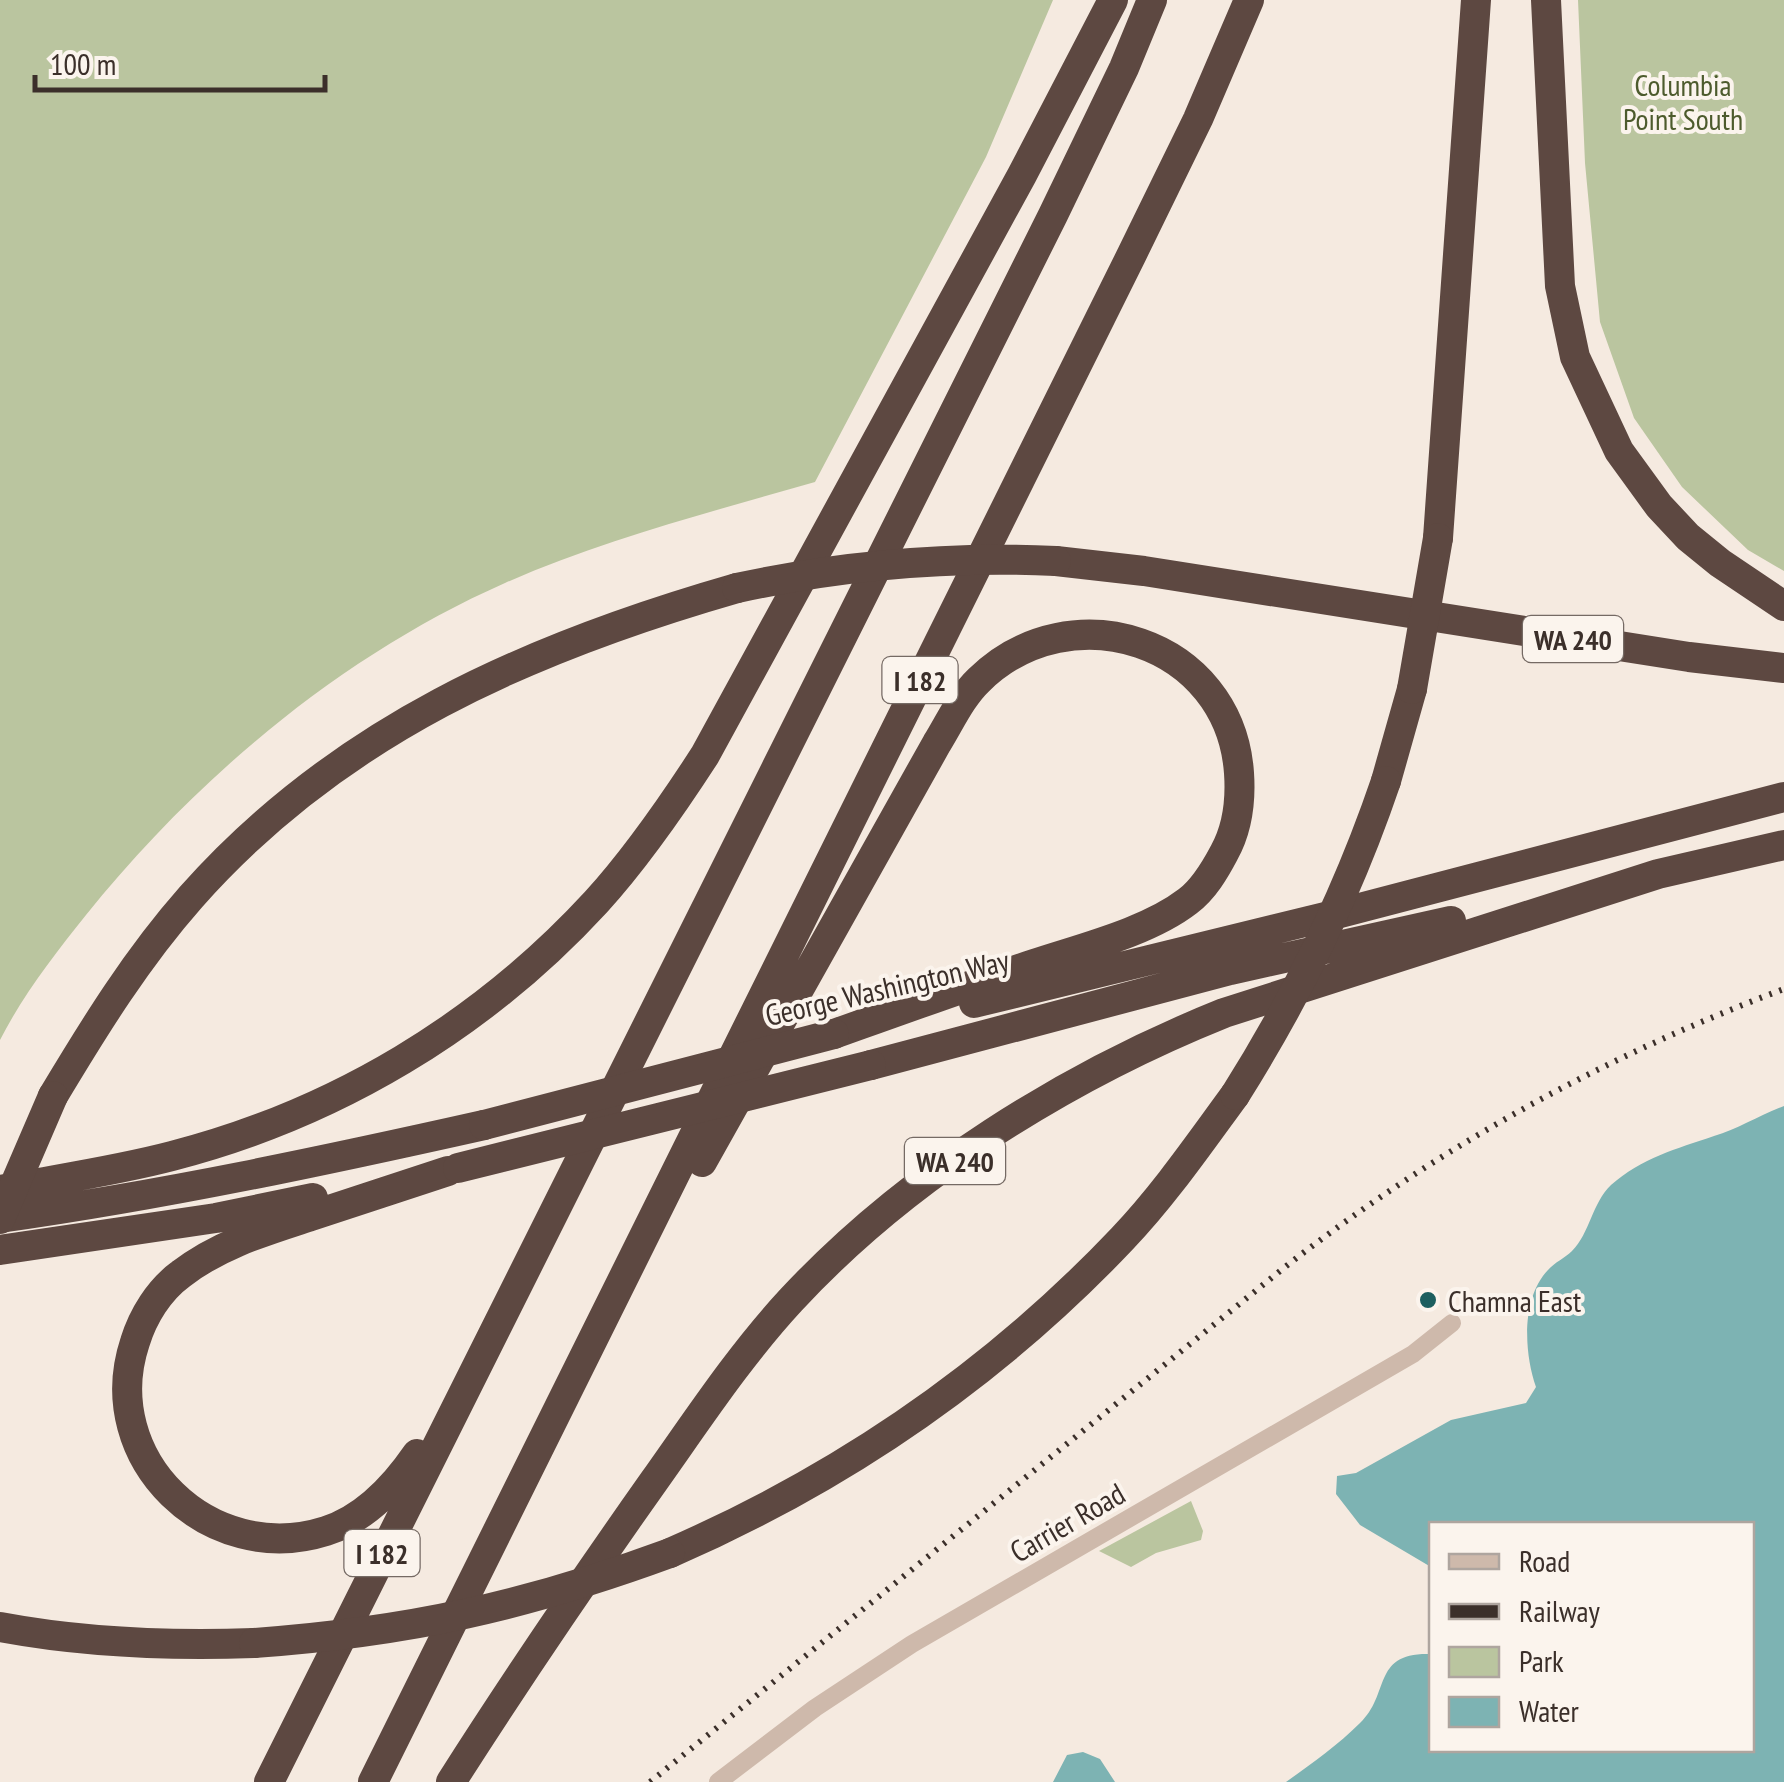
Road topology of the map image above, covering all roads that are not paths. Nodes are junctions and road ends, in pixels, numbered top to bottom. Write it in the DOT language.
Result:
graph roads {
  1 [pos="1113,0"];
  2 [pos="1152,0"];
  3 [pos="1249,0"];
  4 [pos="1476,0"];
  5 [pos="1546,0"];
  6 [pos="1784,606"];
  7 [pos="1784,668"];
  8 [pos="1784,798"];
  9 [pos="1784,845"];
  10 [pos="1658,874"];
  11 [pos="834,1034"];
  12 [pos="453,1169"];
  13 [pos="0,1190"];
  14 [pos="0,1219"];
  15 [pos="0,1250"];
  16 [pos="496,1323"];
  17 [pos="1452,1323"];
  18 [pos="584,1358"];
  19 [pos="0,1627"];
  20 [pos="269,1782"];
  21 [pos="373,1782"];
  22 [pos="450,1782"];
  23 [pos="718,1782"];
  1 -- 13 [label="highway"];
  2 -- 16 [label="highway, I 182"];
  3 -- 18 [label="highway, I 182"];
  4 -- 19 [label="highway, bridge"];
  5 -- 6 [label="highway"];
  7 -- 14 [label="highway, WA 240, bridge"];
  8 -- 11 [label="highway, George Washington Way"];
  9 -- 10 [label="highway, WA 240"];
  10 -- 12 [label="highway, bridge"];
  10 -- 22 [label="highway, WA 240"];
  11 -- 14 [label="highway, George Washington Way, bridge"];
  11 -- 18 [label="highway"];
  12 -- 15 [label="highway"];
  12 -- 16 [label="highway"];
  16 -- 20 [label="highway, I 182"];
  17 -- 23 [label="street, Carrier Road"];
  18 -- 21 [label="highway, I 182"];
}
